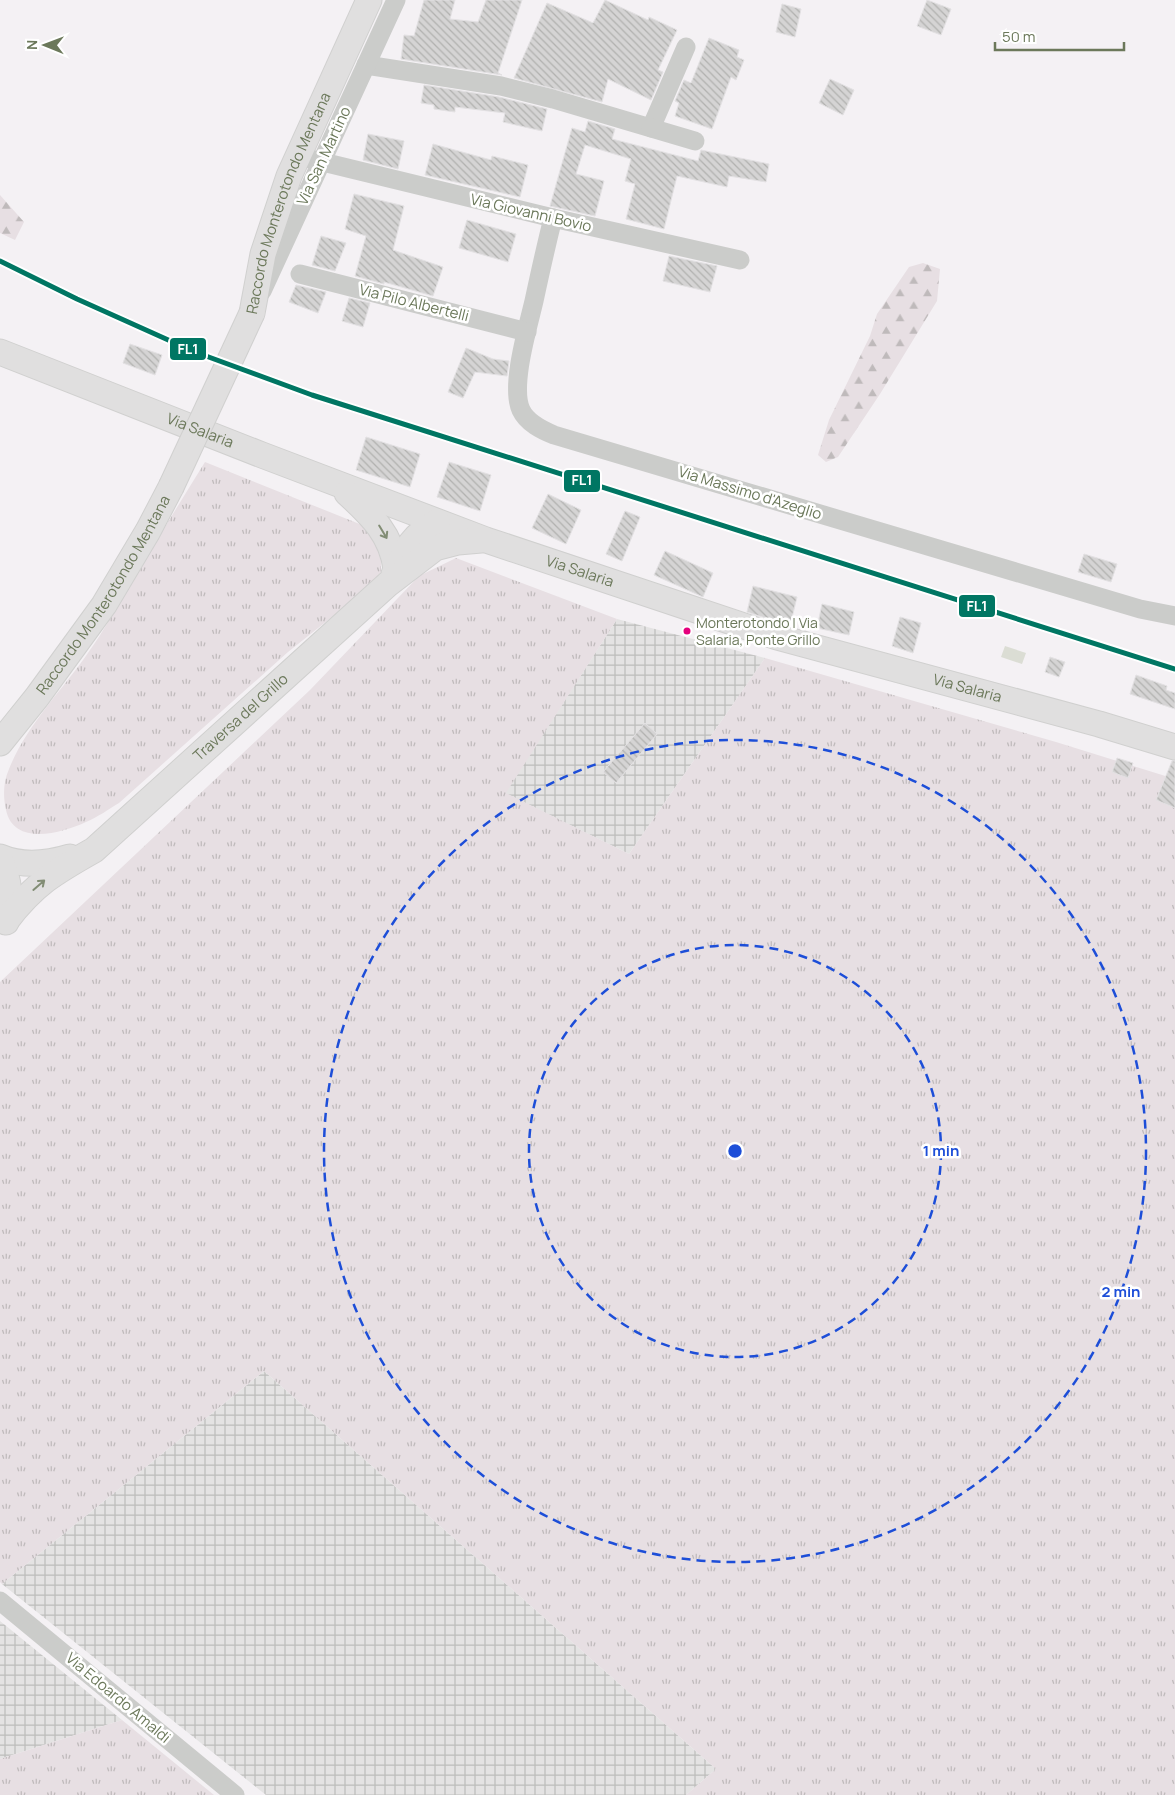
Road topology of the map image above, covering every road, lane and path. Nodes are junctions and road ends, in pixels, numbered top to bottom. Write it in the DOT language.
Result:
graph roads {
  1 [pos="369,0"];
  2 [pos="396,0"];
  3 [pos="686,47"];
  4 [pos="366,65"];
  5 [pos="651,128"];
  6 [pos="695,141"];
  7 [pos="298,156"];
  8 [pos="322,162"];
  9 [pos="553,218"];
  10 [pos="740,260"];
  11 [pos="300,274"];
  12 [pos="252,313"];
  13 [pos="527,332"];
  14 [pos="0,352"];
  15 [pos="338,484"];
  16 [pos="437,522"];
  17 [pos="486,540"];
  18 [pos="435,548"];
  19 [pos="392,577"];
  20 [pos="1175,616"];
  21 [pos="2,743"];
  22 [pos="1175,747"];
  23 [pos="94,850"];
  24 [pos="0,858"];
  25 [pos="3,927"];
  26 [pos="0,1601"];
  27 [pos="235,1795"];
  1 -- 7 [label="main road, Raccordo Monterotondo Mentana"];
  2 -- 4 [label="street, Via San Martino"];
  3 -- 5 [label="street"];
  4 -- 5 [label="street"];
  4 -- 8 [label="street, Via San Martino"];
  5 -- 6 [label="street"];
  7 -- 8 [label="street, Via Giovanni Bovio"];
  7 -- 12 [label="main road, Raccordo Monterotondo Mentana"];
  8 -- 9 [label="street, Via Giovanni Bovio"];
  8 -- 12 [label="street, Via San Martino"];
  9 -- 10 [label="street, Via Giovanni Bovio"];
  9 -- 13 [label="street, Via Massimo d'Azeglio"];
  11 -- 13 [label="street, Via Pilo Albertelli"];
  12 -- 21 [label="main road, Raccordo Monterotondo Mentana, bridge"];
  13 -- 20 [label="street, Via Massimo d'Azeglio"];
  14 -- 15 [label="main road, Via Salaria"];
  15 -- 16 [label="main road, Via Salaria"];
  15 -- 19 [label="main road, one-way"];
  16 -- 17 [label="main road, Via Salaria"];
  16 -- 18 [label="main road"];
  16 -- 19 [label="main road"];
  17 -- 18 [label="main road"];
  17 -- 22 [label="main road, Via Salaria"];
  18 -- 19 [label="main road"];
  19 -- 23 [label="main road, Traversa del Grillo"];
  23 -- 24 [label="main road, Traversa del Grillo"];
  25 -- 23 [label="main road, Traversa del Grillo, one-way"];
  24 -- 25 [label="main road"];
  26 -- 27 [label="street, Via Edoardo Amaldi"];
}
